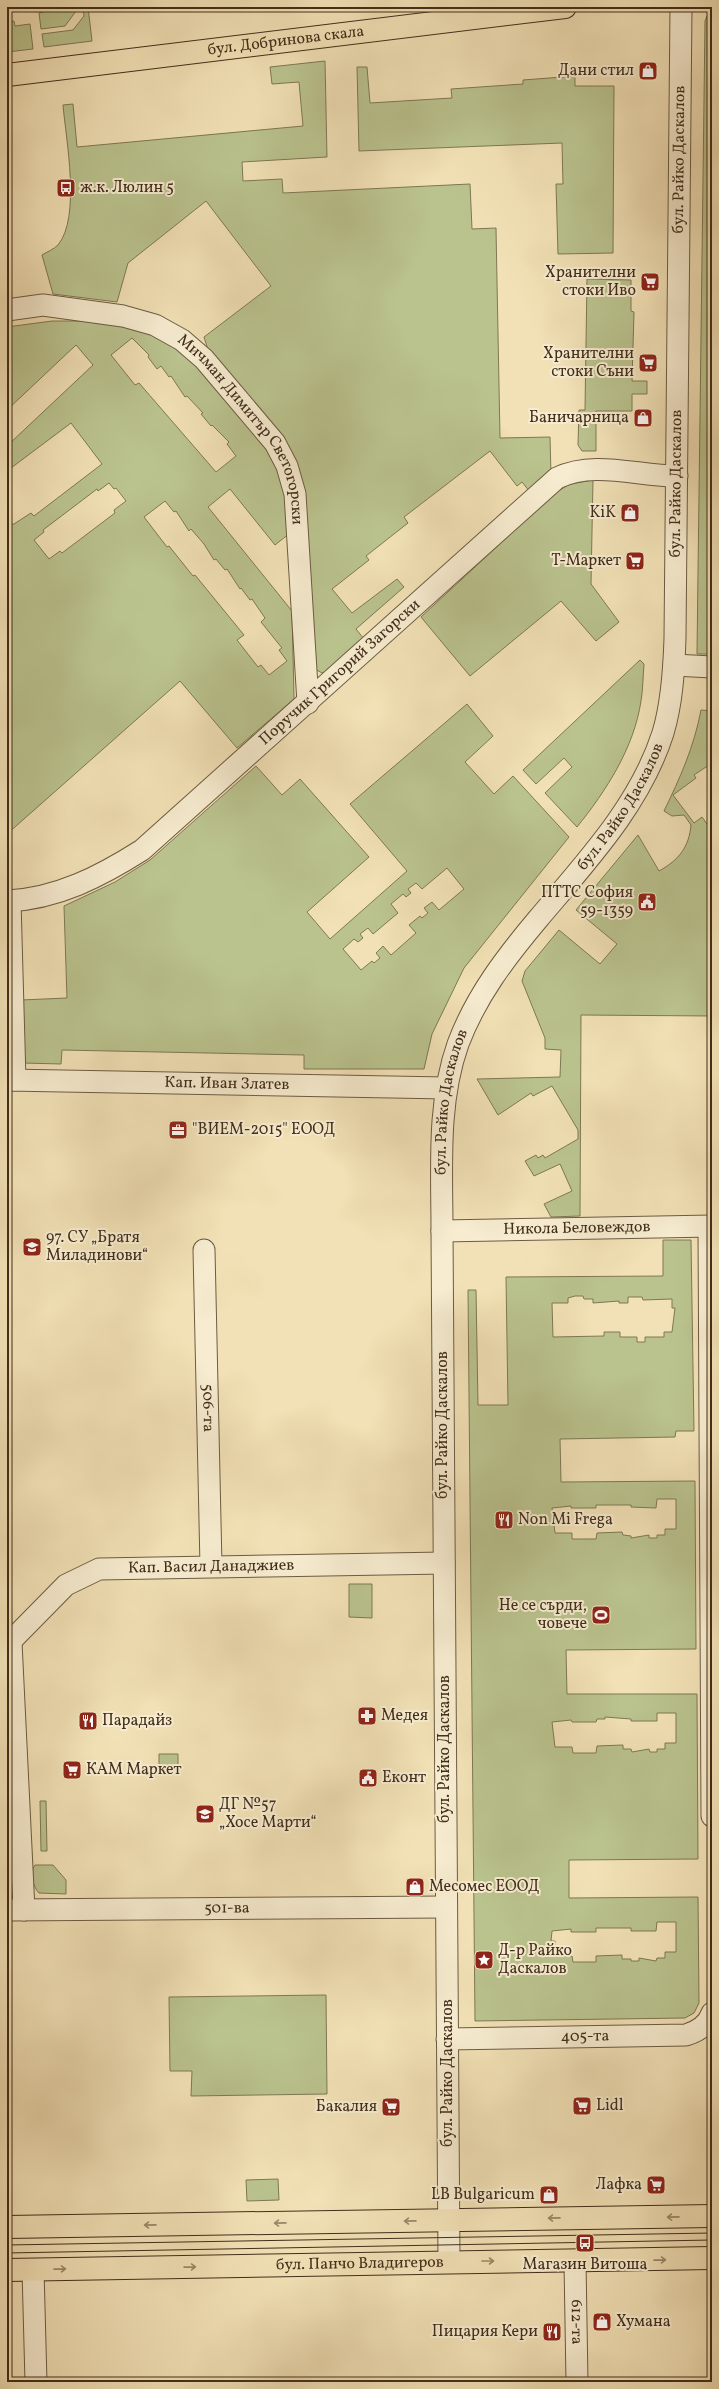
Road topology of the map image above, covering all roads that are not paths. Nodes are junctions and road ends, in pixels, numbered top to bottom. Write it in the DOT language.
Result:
graph roads {
  1 [pos="565,7"];
  2 [pos="681,7"];
  3 [pos="531,9"];
  4 [pos="7,75"];
  5 [pos="7,310"];
  6 [pos="677,476"];
  7 [pos="674,665"];
  8 [pos="712,667"];
  9 [pos="308,703"];
  10 [pos="8,901"];
  11 [pos="11,1080"];
  12 [pos="446,1088"];
  13 [pos="711,1227"];
  14 [pos="442,1231"];
  15 [pos="204,1250"];
  16 [pos="711,1554"];
  17 [pos="444,1563"];
  18 [pos="211,1566"];
  19 [pos="9,1644"];
  20 [pos="712,1816"];
  21 [pos="446,1907"];
  22 [pos="15,1910"];
  23 [pos="712,2013"];
  24 [pos="447,2039"];
  25 [pos="712,2216"];
  26 [pos="449,2220"];
  27 [pos="7,2227"];
  28 [pos="712,2258"];
  29 [pos="449,2261"];
  30 [pos="575,2262"];
  31 [pos="7,2270"];
  32 [pos="33,2270"];
  33 [pos="36,2382"];
  34 [pos="577,2382"];
  1 -- 3 [label="main road, бул. Добринова скала"];
  2 -- 6 [label="street, бул. Райко Даскалов"];
  3 -- 4 [label="main road, бул. Добринова скала"];
  5 -- 9 [label="street, Мичман Димитър Светогорски"];
  6 -- 7 [label="street, бул. Райко Даскалов"];
  6 -- 9 [label="street, Поручик Григорий Загорски"];
  7 -- 8 [label="street"];
  7 -- 12 [label="street, бул. Райко Даскалов"];
  9 -- 10 [label="street, Поручик Григорий Загорски"];
  10 -- 11 [label="street"];
  11 -- 12 [label="street, Кап. Иван Златев"];
  12 -- 14 [label="street, бул. Райко Даскалов"];
  13 -- 14 [label="street, Никола Беловеждов"];
  13 -- 16 [label="street"];
  14 -- 17 [label="street, бул. Райко Даскалов"];
  15 -- 18 [label="street, 506-та"];
  16 -- 20 [label="street"];
  17 -- 18 [label="street, Кап. Васил Данаджиев"];
  17 -- 21 [label="street, бул. Райко Даскалов"];
  18 -- 19 [label="street, Кап. Васил Данаджиев"];
  19 -- 22 [label="street"];
  21 -- 22 [label="street, 501-ва"];
  21 -- 24 [label="street, бул. Райко Даскалов"];
  23 -- 24 [label="street, 405-та"];
  24 -- 26 [label="street, бул. Райко Даскалов"];
  25 -- 26 [label="main road, one-way"];
  26 -- 27 [label="main road, one-way"];
  26 -- 29 [label="street, бул. Райко Даскалов"];
  30 -- 28 [label="main road, бул. Панчо Владигеров, one-way"];
  29 -- 30 [label="main road, бул. Панчо Владигеров, one-way"];
  32 -- 29 [label="main road, бул. Панчо Владигеров, one-way"];
  30 -- 34 [label="street, 612-та"];
  31 -- 32 [label="main road, бул. Панчо Владигеров"];
  32 -- 33 [label="street"];
}
